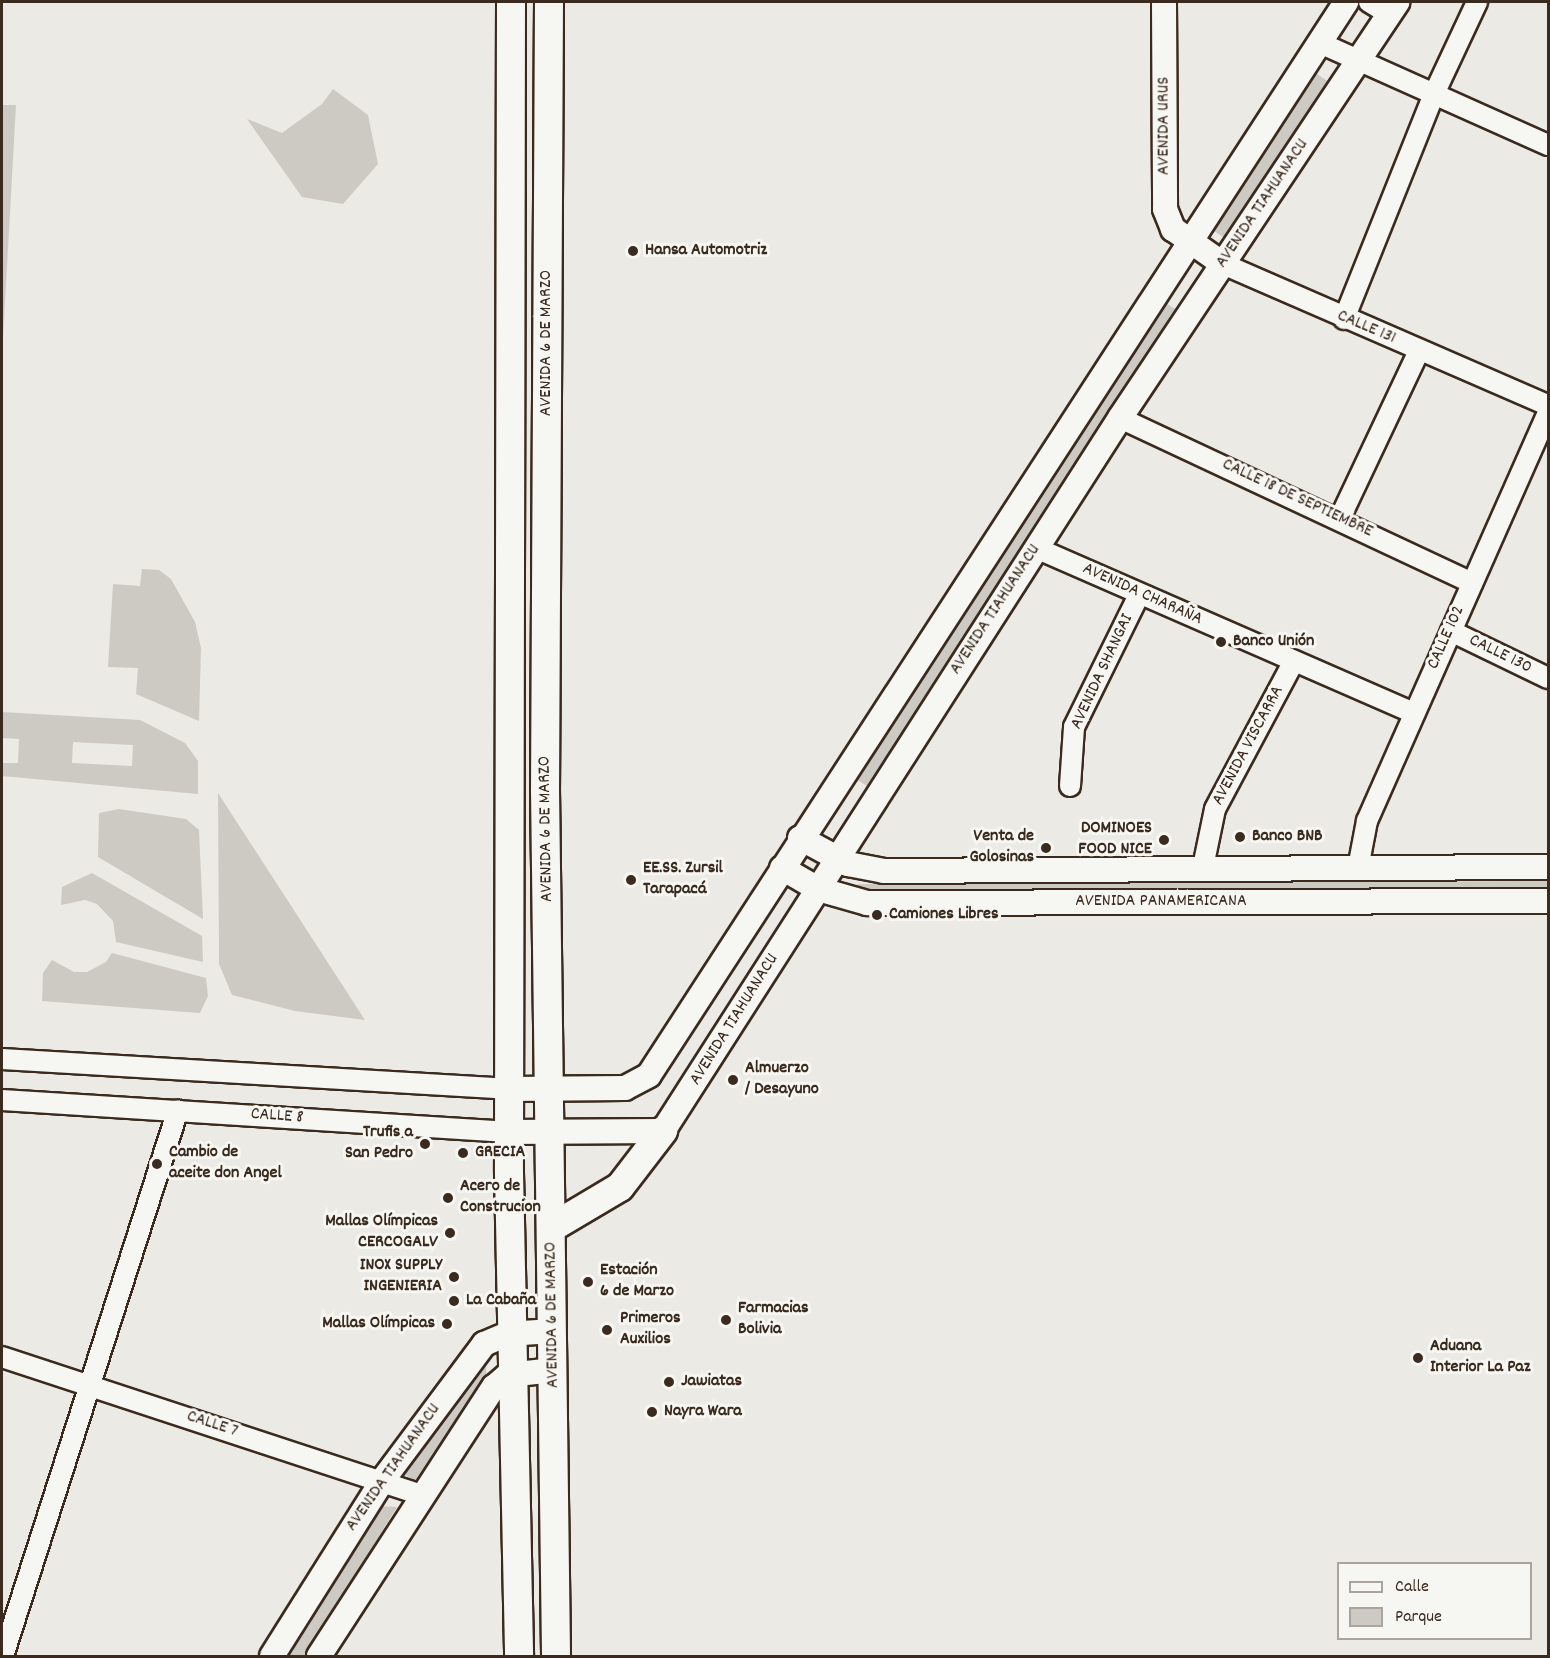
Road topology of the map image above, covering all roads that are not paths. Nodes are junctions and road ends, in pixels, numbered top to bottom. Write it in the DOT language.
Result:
graph roads {
  1 [pos="511,2"];
  2 [pos="549,2"];
  3 [pos="1164,2"];
  4 [pos="1346,2"];
  5 [pos="1477,2"];
  6 [pos="1385,6"];
  7 [pos="1320,43"];
  8 [pos="1358,61"];
  9 [pos="1434,94"];
  10 [pos="1548,145"];
  11 [pos="1188,241"];
  12 [pos="1223,264"];
  13 [pos="1344,319"];
  14 [pos="1419,351"];
  15 [pos="1548,405"];
  16 [pos="1548,412"];
  17 [pos="1120,418"];
  18 [pos="1340,518"];
  19 [pos="1036,548"];
  20 [pos="1472,583"];
  21 [pos="1140,595"];
  22 [pos="1451,631"];
  23 [pos="1293,663"];
  24 [pos="1548,678"];
  25 [pos="1414,713"];
  26 [pos="1070,786"];
  27 [pos="800,838"];
  28 [pos="836,859"];
  29 [pos="1203,867"];
  30 [pos="1548,867"];
  31 [pos="782,868"];
  32 [pos="1358,868"];
  33 [pos="818,889"];
  34 [pos="1548,901"];
  35 [pos="2,1059"];
  36 [pos="510,1089"];
  37 [pos="552,1089"];
  38 [pos="2,1100"];
  39 [pos="178,1110"];
  40 [pos="663,1131"];
  41 [pos="509,1132"];
  42 [pos="552,1133"];
  43 [pos="551,1228"];
  44 [pos="553,1332"];
  45 [pos="513,1333"];
  46 [pos="2,1357"];
  47 [pos="554,1370"];
  48 [pos="514,1373"];
  49 [pos="91,1386"];
  50 [pos="382,1481"];
  51 [pos="422,1495"];
  52 [pos="3,1656"];
  53 [pos="272,1656"];
  54 [pos="319,1656"];
  55 [pos="519,1656"];
  56 [pos="556,1656"];
  1 -- 36 [label="highway, AVENIDA 6 DE MARZO"];
  2 -- 37 [label="highway, AVENIDA 6 DE MARZO"];
  3 -- 11 [label="main road, AVENIDA URUS"];
  4 -- 7 [label="main road"];
  5 -- 9 [label="street"];
  6 -- 8 [label="main road, AVENIDA TIAHUANACU"];
  7 -- 8 [label="street"];
  7 -- 11 [label="main road"];
  8 -- 9 [label="street"];
  8 -- 12 [label="main road, AVENIDA TIAHUANACU"];
  9 -- 10 [label="street"];
  9 -- 13 [label="street"];
  11 -- 12 [label="main road, CALLE 131"];
  11 -- 27 [label="main road"];
  12 -- 13 [label="street, CALLE 131"];
  12 -- 17 [label="main road, AVENIDA TIAHUANACU"];
  13 -- 14 [label="street, CALLE 131"];
  14 -- 15 [label="street, CALLE 131"];
  14 -- 18 [label="street"];
  16 -- 20 [label="street, CALLE 102"];
  17 -- 18 [label="street, CALLE 18 DE SEPTIEMBRE"];
  17 -- 19 [label="main road, AVENIDA TIAHUANACU"];
  18 -- 20 [label="street, CALLE 18 DE SEPTIEMBRE"];
  19 -- 21 [label="street, AVENIDA CHARAÑA"];
  19 -- 28 [label="main road, AVENIDA TIAHUANACU"];
  20 -- 22 [label="street, CALLE 102"];
  21 -- 23 [label="street, AVENIDA CHARAÑA"];
  21 -- 26 [label="street, AVENIDA SHANGAI"];
  22 -- 24 [label="street, CALLE 130"];
  22 -- 25 [label="street, CALLE 102"];
  23 -- 25 [label="street, AVENIDA CHARAÑA"];
  23 -- 29 [label="street, AVENIDA VISCARRA"];
  25 -- 32 [label="street, CALLE 102"];
  27 -- 28 [label="main road, AVENIDA PANAMERICANA"];
  27 -- 31 [label="main road"];
  28 -- 29 [label="main road, AVENIDA PANAMERICANA"];
  28 -- 33 [label="main road, AVENIDA TIAHUANACU"];
  29 -- 32 [label="main road, AVENIDA PANAMERICANA"];
  30 -- 32 [label="main road, AVENIDA PANAMERICANA"];
  31 -- 33 [label="main road, AVENIDA PANAMERICANA"];
  31 -- 37 [label="main road"];
  33 -- 34 [label="main road, AVENIDA PANAMERICANA"];
  33 -- 40 [label="main road, AVENIDA TIAHUANACU"];
  35 -- 36 [label="street"];
  36 -- 37 [label="main road"];
  36 -- 41 [label="highway, AVENIDA 6 DE MARZO"];
  37 -- 42 [label="highway, AVENIDA 6 DE MARZO"];
  38 -- 39 [label="street, CALLE 8"];
  39 -- 41 [label="street, CALLE 8"];
  39 -- 49 [label="street"];
  40 -- 42 [label="main road"];
  40 -- 43 [label="highway"];
  41 -- 42 [label="main road, CALLE 8"];
  41 -- 45 [label="highway, AVENIDA 6 DE MARZO"];
  42 -- 43 [label="highway, AVENIDA 6 DE MARZO"];
  43 -- 44 [label="highway, AVENIDA 6 DE MARZO"];
  44 -- 45 [label="main road, AVENIDA TIAHUANACU"];
  44 -- 47 [label="highway, AVENIDA 6 DE MARZO"];
  45 -- 48 [label="highway, AVENIDA 6 DE MARZO"];
  45 -- 50 [label="main road, AVENIDA TIAHUANACU"];
  46 -- 49 [label="street, CALLE 7"];
  47 -- 48 [label="main road"];
  47 -- 56 [label="highway, AVENIDA 6 DE MARZO"];
  48 -- 51 [label="main road, AVENIDA TIAHUANACU"];
  48 -- 55 [label="highway, AVENIDA 6 DE MARZO"];
  49 -- 50 [label="street, CALLE 7"];
  49 -- 52 [label="street"];
  50 -- 51 [label="street, CALLE 7"];
  50 -- 53 [label="main road, AVENIDA TIAHUANACU"];
  51 -- 54 [label="main road, AVENIDA TIAHUANACU"];
}
